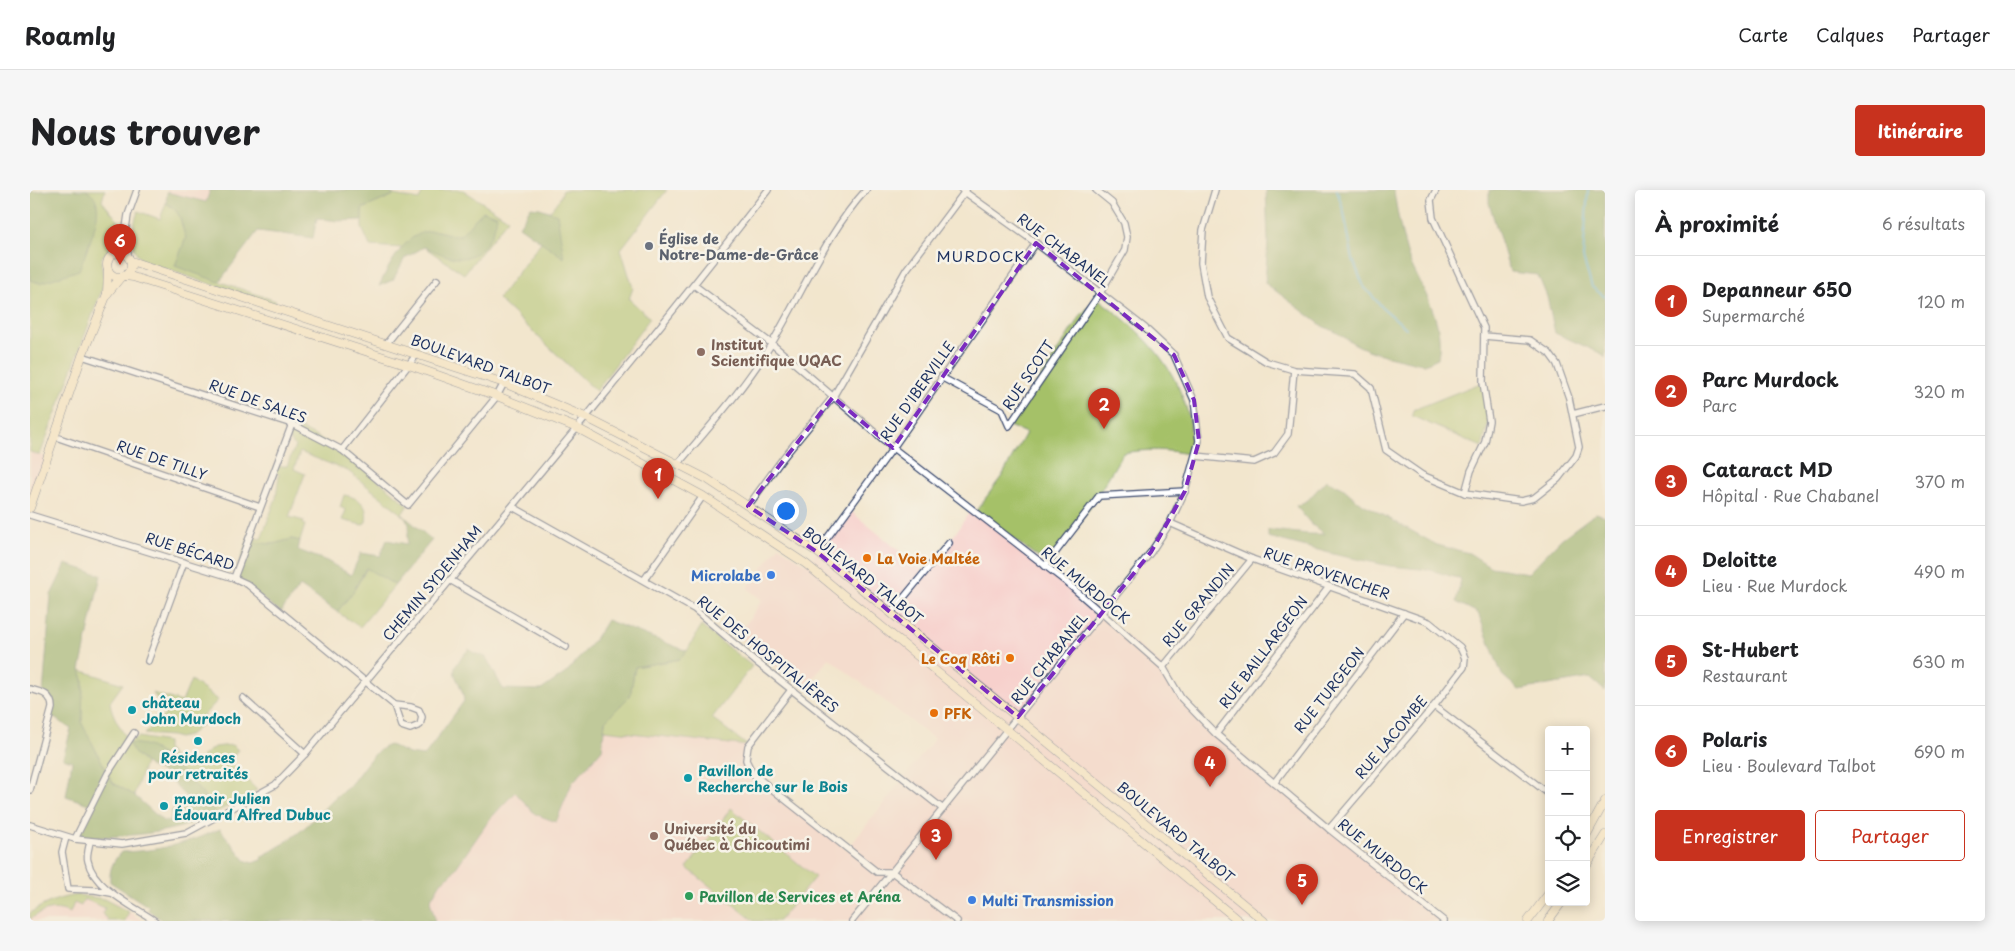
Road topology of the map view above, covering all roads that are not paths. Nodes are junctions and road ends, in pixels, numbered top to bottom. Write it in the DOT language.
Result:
graph roads {
  1 [pos="136,190"];
  2 [pos="768,190"];
  3 [pos="866,190"];
  4 [pos="1096,190"];
  5 [pos="1216,190"];
  6 [pos="1436,190"];
  7 [pos="964,191"];
  8 [pos="124,241"];
  9 [pos="1036,243"];
  10 [pos="114,254"];
  11 [pos="130,259"];
  12 [pos="108,270"];
  13 [pos="123,276"];
  14 [pos="437,280"];
  15 [pos="694,285"];
  16 [pos="1100,293"];
  17 [pos="107,294"];
  18 [pos="1484,336"];
  19 [pos="386,344"];
  20 [pos="772,344"];
  21 [pos="417,354"];
  22 [pos="82,356"];
  23 [pos="409,365"];
  24 [pos="1294,370"];
  25 [pos="941,377"];
  26 [pos="504,383"];
  27 [pos="496,396"];
  28 [pos="833,398"];
  29 [pos="1605,406"];
  30 [pos="1573,414"];
  31 [pos="585,417"];
  32 [pos="292,424"];
  33 [pos="577,428"];
  34 [pos="56,437"];
  35 [pos="893,448"];
  36 [pos="342,450"];
  37 [pos="1196,456"];
  38 [pos="678,464"];
  39 [pos="1185,491"];
  40 [pos="1465,493"];
  41 [pos="703,496"];
  42 [pos="748,506"];
  43 [pos="260,507"];
  44 [pos="513,507"];
  45 [pos="30,508"];
  46 [pos="30,515"];
  47 [pos="1170,523"];
  48 [pos="949,543"];
  49 [pos="817,552"];
  50 [pos="1252,559"];
  51 [pos="184,562"];
  52 [pos="1045,566"];
  53 [pos="234,578"];
  54 [pos="450,580"];
  55 [pos="644,580"];
  56 [pos="1329,587"];
  57 [pos="891,613"];
  58 [pos="1102,613"];
  59 [pos="1404,613"];
  60 [pos="566,647"];
  61 [pos="1465,658"];
  62 [pos="148,661"];
  63 [pos="1163,667"];
  64 [pos="365,682"];
  65 [pos="30,689"];
  66 [pos="791,690"];
  67 [pos="243,698"];
  68 [pos="394,705"];
  69 [pos="1434,706"];
  70 [pos="1018,717"];
  71 [pos="1007,730"];
  72 [pos="134,733"];
  73 [pos="1216,734"];
  74 [pos="305,754"];
  75 [pos="1274,783"];
  76 [pos="30,790"];
  77 [pos="1545,791"];
  78 [pos="1604,806"];
  79 [pos="943,809"];
  80 [pos="30,825"];
  81 [pos="1329,829"];
  82 [pos="1590,829"];
  83 [pos="1605,835"];
  84 [pos="66,837"];
  85 [pos="74,839"];
  86 [pos="90,842"];
  87 [pos="1605,848"];
  88 [pos="1594,854"];
  89 [pos="1589,861"];
  90 [pos="892,872"];
  91 [pos="113,894"];
  92 [pos="1545,898"];
  93 [pos="1559,906"];
  94 [pos="155,921"];
  95 [pos="852,921"];
  96 [pos="957,921"];
  97 [pos="1238,921"];
  98 [pos="1264,921"];
  99 [pos="1444,921"];
  100 [pos="1528,921"];
  101 [pos="1548,921"];
  1 -- 8 [label="street"];
  2 -- 15 [label="street, CHEMIN SYDENHAM"];
  3 -- 20 [label="street"];
  4 -- 16 [label="street"];
  5 -- 24 [label="street"];
  6 -- 18 [label="street"];
  7 -- 9 [label="street, RUE CHABANEL"];
  7 -- 28 [label="street"];
  8 -- 10 [label="street"];
  8 -- 11 [label="street"];
  9 -- 16 [label="street, RUE CHABANEL"];
  9 -- 25 [label="street, RUE D'IBERVILLE"];
  10 -- 11 [label="main road"];
  10 -- 12 [label="main road"];
  11 -- 13 [label="main road"];
  11 -- 19 [label="main road, BOULEVARD TALBOT"];
  12 -- 13 [label="main road"];
  12 -- 17 [label="main road"];
  13 -- 17 [label="main road"];
  13 -- 23 [label="main road, BOULEVARD TALBOT"];
  14 -- 19 [label="street"];
  15 -- 20 [label="street, RUE MURDOCK"];
  15 -- 31 [label="street, CHEMIN SYDENHAM"];
  16 -- 25 [label="street, RUE SCOTT"];
  16 -- 37 [label="street, RUE CHABANEL"];
  17 -- 22 [label="main road"];
  18 -- 30 [label="street"];
  18 -- 40 [label="street"];
  19 -- 21 [label="main road, BOULEVARD TALBOT"];
  20 -- 28 [label="street, RUE MURDOCK"];
  20 -- 38 [label="street"];
  21 -- 23 [label="street"];
  21 -- 26 [label="main road, BOULEVARD TALBOT"];
  22 -- 32 [label="street, RUE DE SALES"];
  22 -- 34 [label="main road"];
  23 -- 27 [label="main road, BOULEVARD TALBOT"];
  23 -- 36 [label="street"];
  24 -- 37 [label="street"];
  24 -- 40 [label="street"];
  25 -- 35 [label="street, RUE D'IBERVILLE"];
  26 -- 27 [label="street"];
  26 -- 31 [label="main road, BOULEVARD TALBOT"];
  27 -- 33 [label="main road, BOULEVARD TALBOT"];
  27 -- 36 [label="street, RUE DE SALES"];
  28 -- 35 [label="street, RUE MURDOCK"];
  28 -- 42 [label="street"];
  29 -- 30 [label="street"];
  30 -- 40 [label="street"];
  31 -- 33 [label="street, CHEMIN SYDENHAM"];
  31 -- 38 [label="main road, BOULEVARD TALBOT"];
  32 -- 36 [label="street, RUE DE SALES"];
  32 -- 43 [label="street"];
  33 -- 41 [label="main road, BOULEVARD TALBOT"];
  33 -- 44 [label="street, CHEMIN SYDENHAM"];
  34 -- 43 [label="street, RUE DE TILLY"];
  34 -- 45 [label="main road"];
  35 -- 49 [label="street, RUE D'IBERVILLE"];
  35 -- 52 [label="street, RUE MURDOCK"];
  37 -- 39 [label="street, RUE CHABANEL"];
  38 -- 42 [label="main road, BOULEVARD TALBOT"];
  39 -- 47 [label="street, RUE CHABANEL"];
  39 -- 52 [label="street"];
  41 -- 55 [label="street"];
  41 -- 71 [label="main road, BOULEVARD TALBOT"];
  42 -- 49 [label="main road, BOULEVARD TALBOT"];
  43 -- 53 [label="street"];
  44 -- 54 [label="street, CHEMIN SYDENHAM"];
  44 -- 55 [label="street, RUE DES HOSPITALIÈRES"];
  46 -- 51 [label="street, RUE BÉCARD"];
  47 -- 50 [label="street, RUE PROVENCHER"];
  47 -- 58 [label="street, RUE CHABANEL"];
  48 -- 57 [label="street"];
  49 -- 57 [label="main road, BOULEVARD TALBOT"];
  50 -- 56 [label="street, RUE PROVENCHER"];
  50 -- 63 [label="street, RUE GRANDIN"];
  51 -- 53 [label="street, RUE BÉCARD"];
  51 -- 62 [label="street"];
  52 -- 58 [label="street, RUE MURDOCK"];
  53 -- 64 [label="street, RUE BÉCARD"];
  54 -- 60 [label="street"];
  54 -- 64 [label="street, CHEMIN SYDENHAM"];
  55 -- 66 [label="street, RUE DES HOSPITALIÈRES"];
  56 -- 59 [label="street, RUE PROVENCHER"];
  56 -- 73 [label="street, RUE BAILLARGEON"];
  57 -- 70 [label="main road, BOULEVARD TALBOT"];
  58 -- 63 [label="street, RUE MURDOCK"];
  58 -- 70 [label="street, RUE CHABANEL"];
  59 -- 61 [label="street, RUE PROVENCHER"];
  59 -- 75 [label="street, RUE TURGEON"];
  61 -- 69 [label="street, RUE LACOMBE"];
  63 -- 73 [label="street, RUE MURDOCK"];
  64 -- 68 [label="street, RUE BÉCARD"];
  64 -- 74 [label="street, CHEMIN SYDENHAM"];
  65 -- 76 [label="street"];
  66 -- 79 [label="street, RUE DES HOSPITALIÈRES"];
  66 -- 90 [label="street"];
  67 -- 74 [label="street"];
  68 -- 68 [label="street, RUE BÉCARD"];
  69 -- 77 [label="street"];
  69 -- 81 [label="street, RUE LACOMBE"];
  70 -- 71 [label="street, RUE CHABANEL"];
  70 -- 98 [label="main road, BOULEVARD TALBOT"];
  71 -- 79 [label="street, RUE CHABANEL"];
  71 -- 97 [label="main road, BOULEVARD TALBOT"];
  72 -- 85 [label="street"];
  73 -- 75 [label="street, RUE MURDOCK"];
  74 -- 86 [label="street, CHEMIN SYDENHAM"];
  75 -- 81 [label="street, RUE MURDOCK"];
  78 -- 82 [label="main road"];
  79 -- 90 [label="street, RUE CHABANEL"];
  80 -- 84 [label="street, CHEMIN SYDENHAM"];
  81 -- 99 [label="street, RUE MURDOCK"];
  83 -- 88 [label="main road"];
  84 -- 85 [label="street, CHEMIN SYDENHAM"];
  84 -- 91 [label="street"];
  85 -- 86 [label="street, CHEMIN SYDENHAM"];
  86 -- 91 [label="street"];
  87 -- 88 [label="main road"];
  88 -- 89 [label="main road"];
  90 -- 95 [label="street, RUE CHABANEL"];
  90 -- 96 [label="street"];
  91 -- 94 [label="street"];
  92 -- 100 [label="main road"];
  93 -- 101 [label="main road"];
}
